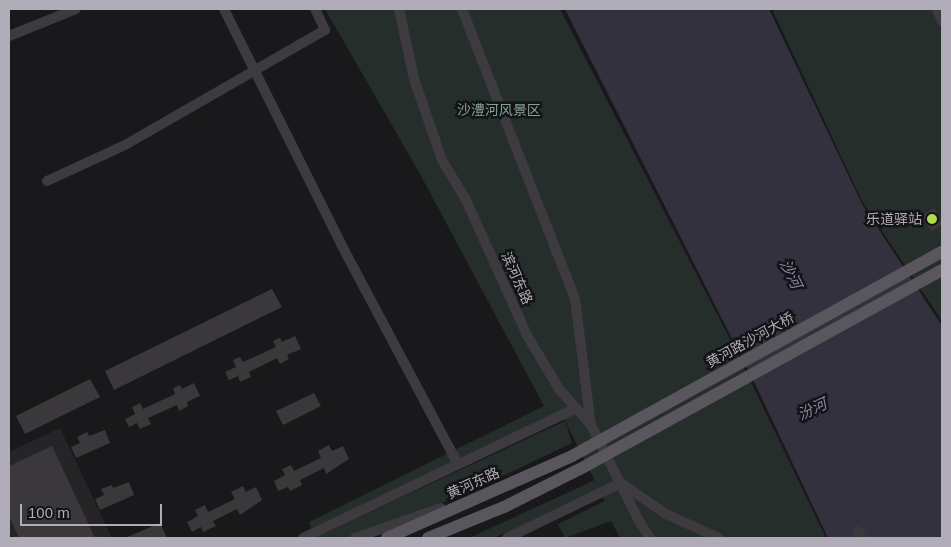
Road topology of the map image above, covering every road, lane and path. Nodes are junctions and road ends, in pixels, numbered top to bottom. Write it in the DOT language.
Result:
graph roads {
  1 [pos="76,9"];
  2 [pos="224,9"];
  3 [pos="315,9"];
  4 [pos="400,9"];
  5 [pos="462,9"];
  6 [pos="937,9"];
  7 [pos="942,21"];
  8 [pos="9,36"];
  9 [pos="254,72"];
  10 [pos="47,181"];
  11 [pos="942,252"];
  12 [pos="942,270"];
  13 [pos="575,409"];
  14 [pos="591,425"];
  15 [pos="572,456"];
  16 [pos="458,464"];
  17 [pos="621,483"];
  18 [pos="499,488"];
  19 [pos="504,507"];
  20 [pos="303,538"];
  21 [pos="354,538"];
  22 [pos="386,538"];
  23 [pos="428,538"];
  24 [pos="440,538"];
  25 [pos="507,538"];
  26 [pos="650,538"];
  27 [pos="719,538"];
  1 -- 8 [label="street"];
  2 -- 9 [label="street"];
  3 -- 9 [label="street"];
  4 -- 13 [label="street, 滨河东路"];
  5 -- 14 [label="street"];
  6 -- 7 [label="street"];
  9 -- 10 [label="street"];
  9 -- 16 [label="street"];
  11 -- 15 [label="main road, 黄河路沙河大桥, bridge"];
  12 -- 19 [label="main road, bridge"];
  13 -- 14 [label="street, 滨河东路"];
  13 -- 16 [label="street"];
  14 -- 17 [label="street, 滨河东路"];
  15 -- 18 [label="main road, 黄河东路"];
  16 -- 20 [label="street"];
  17 -- 25 [label="street"];
  17 -- 26 [label="street, 滨河东路"];
  17 -- 27 [label="street"];
  18 -- 21 [label="street"];
  18 -- 22 [label="main road, 黄河东路"];
  19 -- 23 [label="main road"];
  19 -- 24 [label="street"];
}
